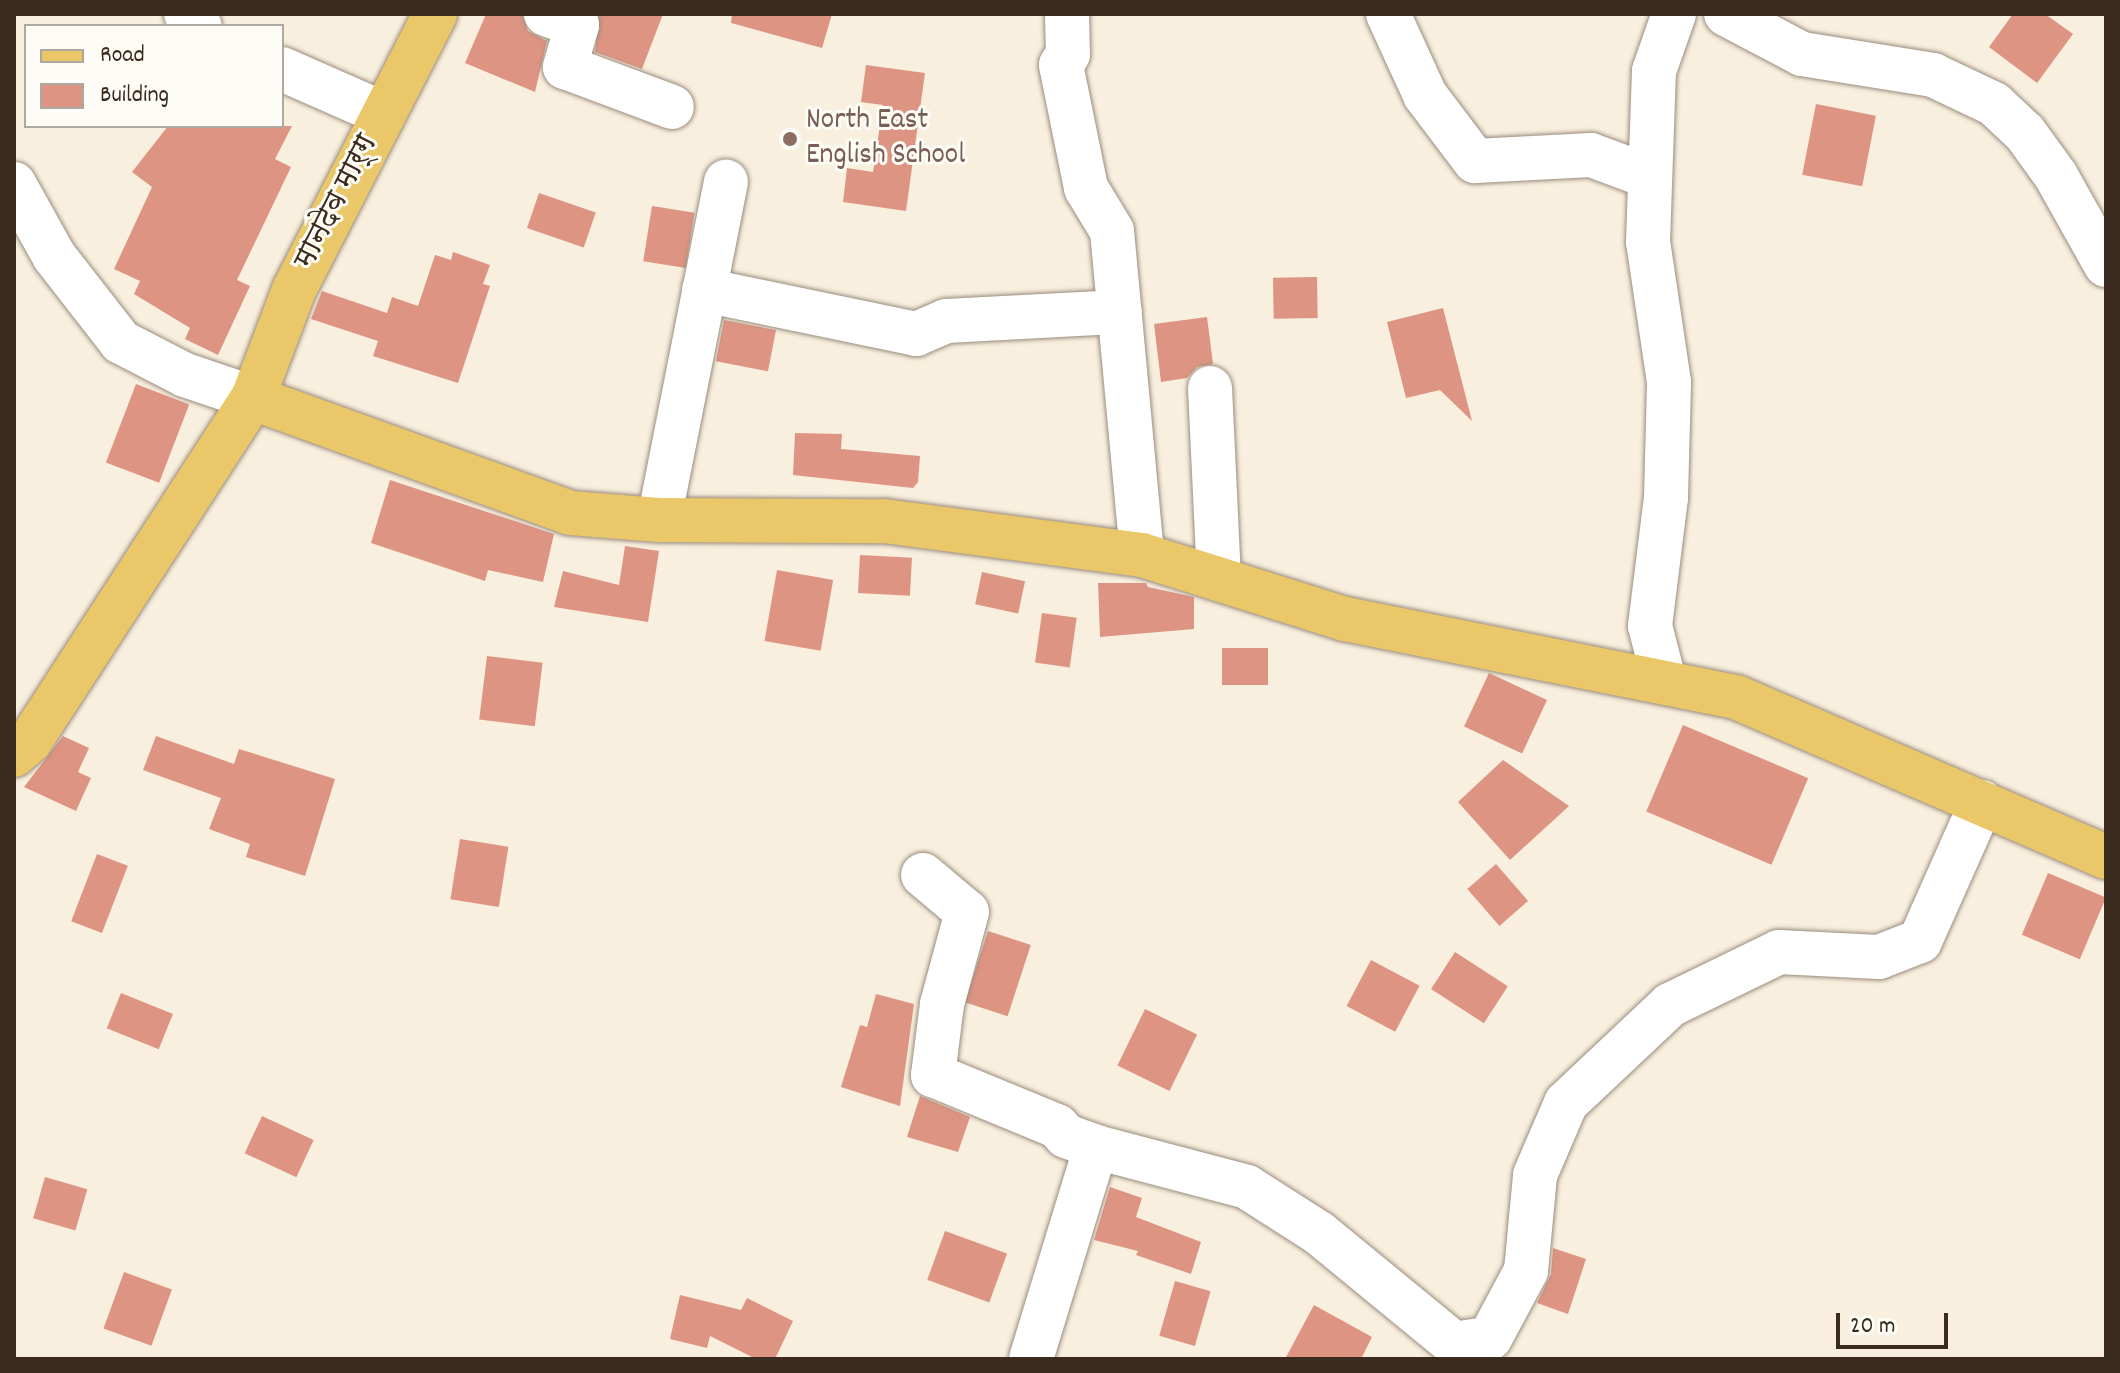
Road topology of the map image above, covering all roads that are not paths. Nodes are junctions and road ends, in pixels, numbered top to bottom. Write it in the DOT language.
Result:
graph roads {
  1 [pos="435,14"];
  2 [pos="546,14"];
  3 [pos="1067,14"];
  4 [pos="1388,14"];
  5 [pos="1674,14"];
  6 [pos="1726,14"];
  7 [pos="284,70"];
  8 [pos="672,107"];
  9 [pos="384,114"];
  10 [pos="1650,177"];
  11 [pos="726,182"];
  12 [pos="14,184"];
  13 [pos="2106,265"];
  14 [pos="704,290"];
  15 [pos="1120,312"];
  16 [pos="1210,388"];
  17 [pos="253,398"];
  18 [pos="659,520"];
  19 [pos="1142,555"];
  20 [pos="1219,579"];
  21 [pos="1664,680"];
  22 [pos="14,755"];
  23 [pos="1982,802"];
  24 [pos="2106,857"];
  25 [pos="923,875"];
  26 [pos="1096,1147"];
  27 [pos="1031,1359"];
  1 -- 9 [label="main road, मानदेव मार्ग"];
  2 -- 8 [label="street"];
  3 -- 15 [label="street"];
  4 -- 10 [label="street"];
  5 -- 10 [label="street"];
  6 -- 13 [label="street"];
  7 -- 9 [label="street"];
  9 -- 17 [label="main road, मानदेव मार्ग"];
  10 -- 21 [label="street"];
  11 -- 14 [label="street"];
  12 -- 17 [label="street"];
  14 -- 15 [label="street"];
  14 -- 18 [label="street"];
  15 -- 19 [label="street"];
  16 -- 20 [label="street"];
  17 -- 18 [label="main road"];
  17 -- 22 [label="main road, मानदेव मार्ग"];
  18 -- 19 [label="main road"];
  19 -- 20 [label="main road"];
  20 -- 21 [label="main road"];
  21 -- 23 [label="main road"];
  23 -- 24 [label="main road"];
  23 -- 26 [label="street"];
  25 -- 26 [label="street"];
  26 -- 27 [label="street"];
}
